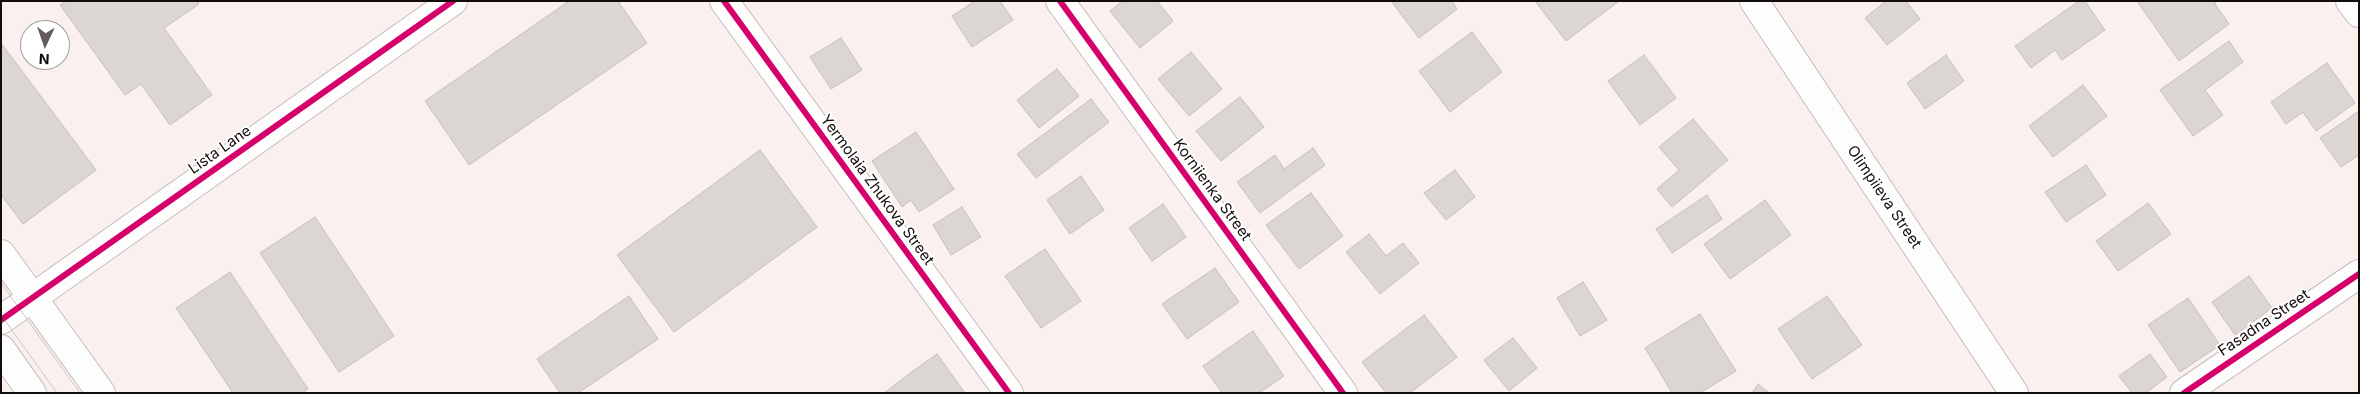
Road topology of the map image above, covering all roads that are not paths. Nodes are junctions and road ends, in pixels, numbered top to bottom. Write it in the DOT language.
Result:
graph roads {
  1 [pos="453,1"];
  2 [pos="724,1"];
  3 [pos="1060,1"];
  4 [pos="1754,1"];
  5 [pos="2350,1"];
  6 [pos="2359,13"];
  7 [pos="1,254"];
  8 [pos="2359,274"];
  9 [pos="33,298"];
  10 [pos="1,320"];
  11 [pos="1,349"];
  12 [pos="32,393"];
  13 [pos="101,393"];
  14 [pos="1009,393"];
  15 [pos="1343,393"];
  16 [pos="2014,393"];
  17 [pos="2184,393"];
  1 -- 9 [label="street, Lista Lane"];
  2 -- 14 [label="street, Yermolaia Zhukova Street"];
  3 -- 15 [label="street, Korniienka Street"];
  4 -- 16 [label="street, Olimpiieva Street"];
  5 -- 6 [label="street"];
  7 -- 9 [label="street"];
  8 -- 17 [label="street, Fasadna Street"];
  9 -- 10 [label="street, Lista Lane"];
  9 -- 13 [label="street"];
  11 -- 12 [label="street"];
}
